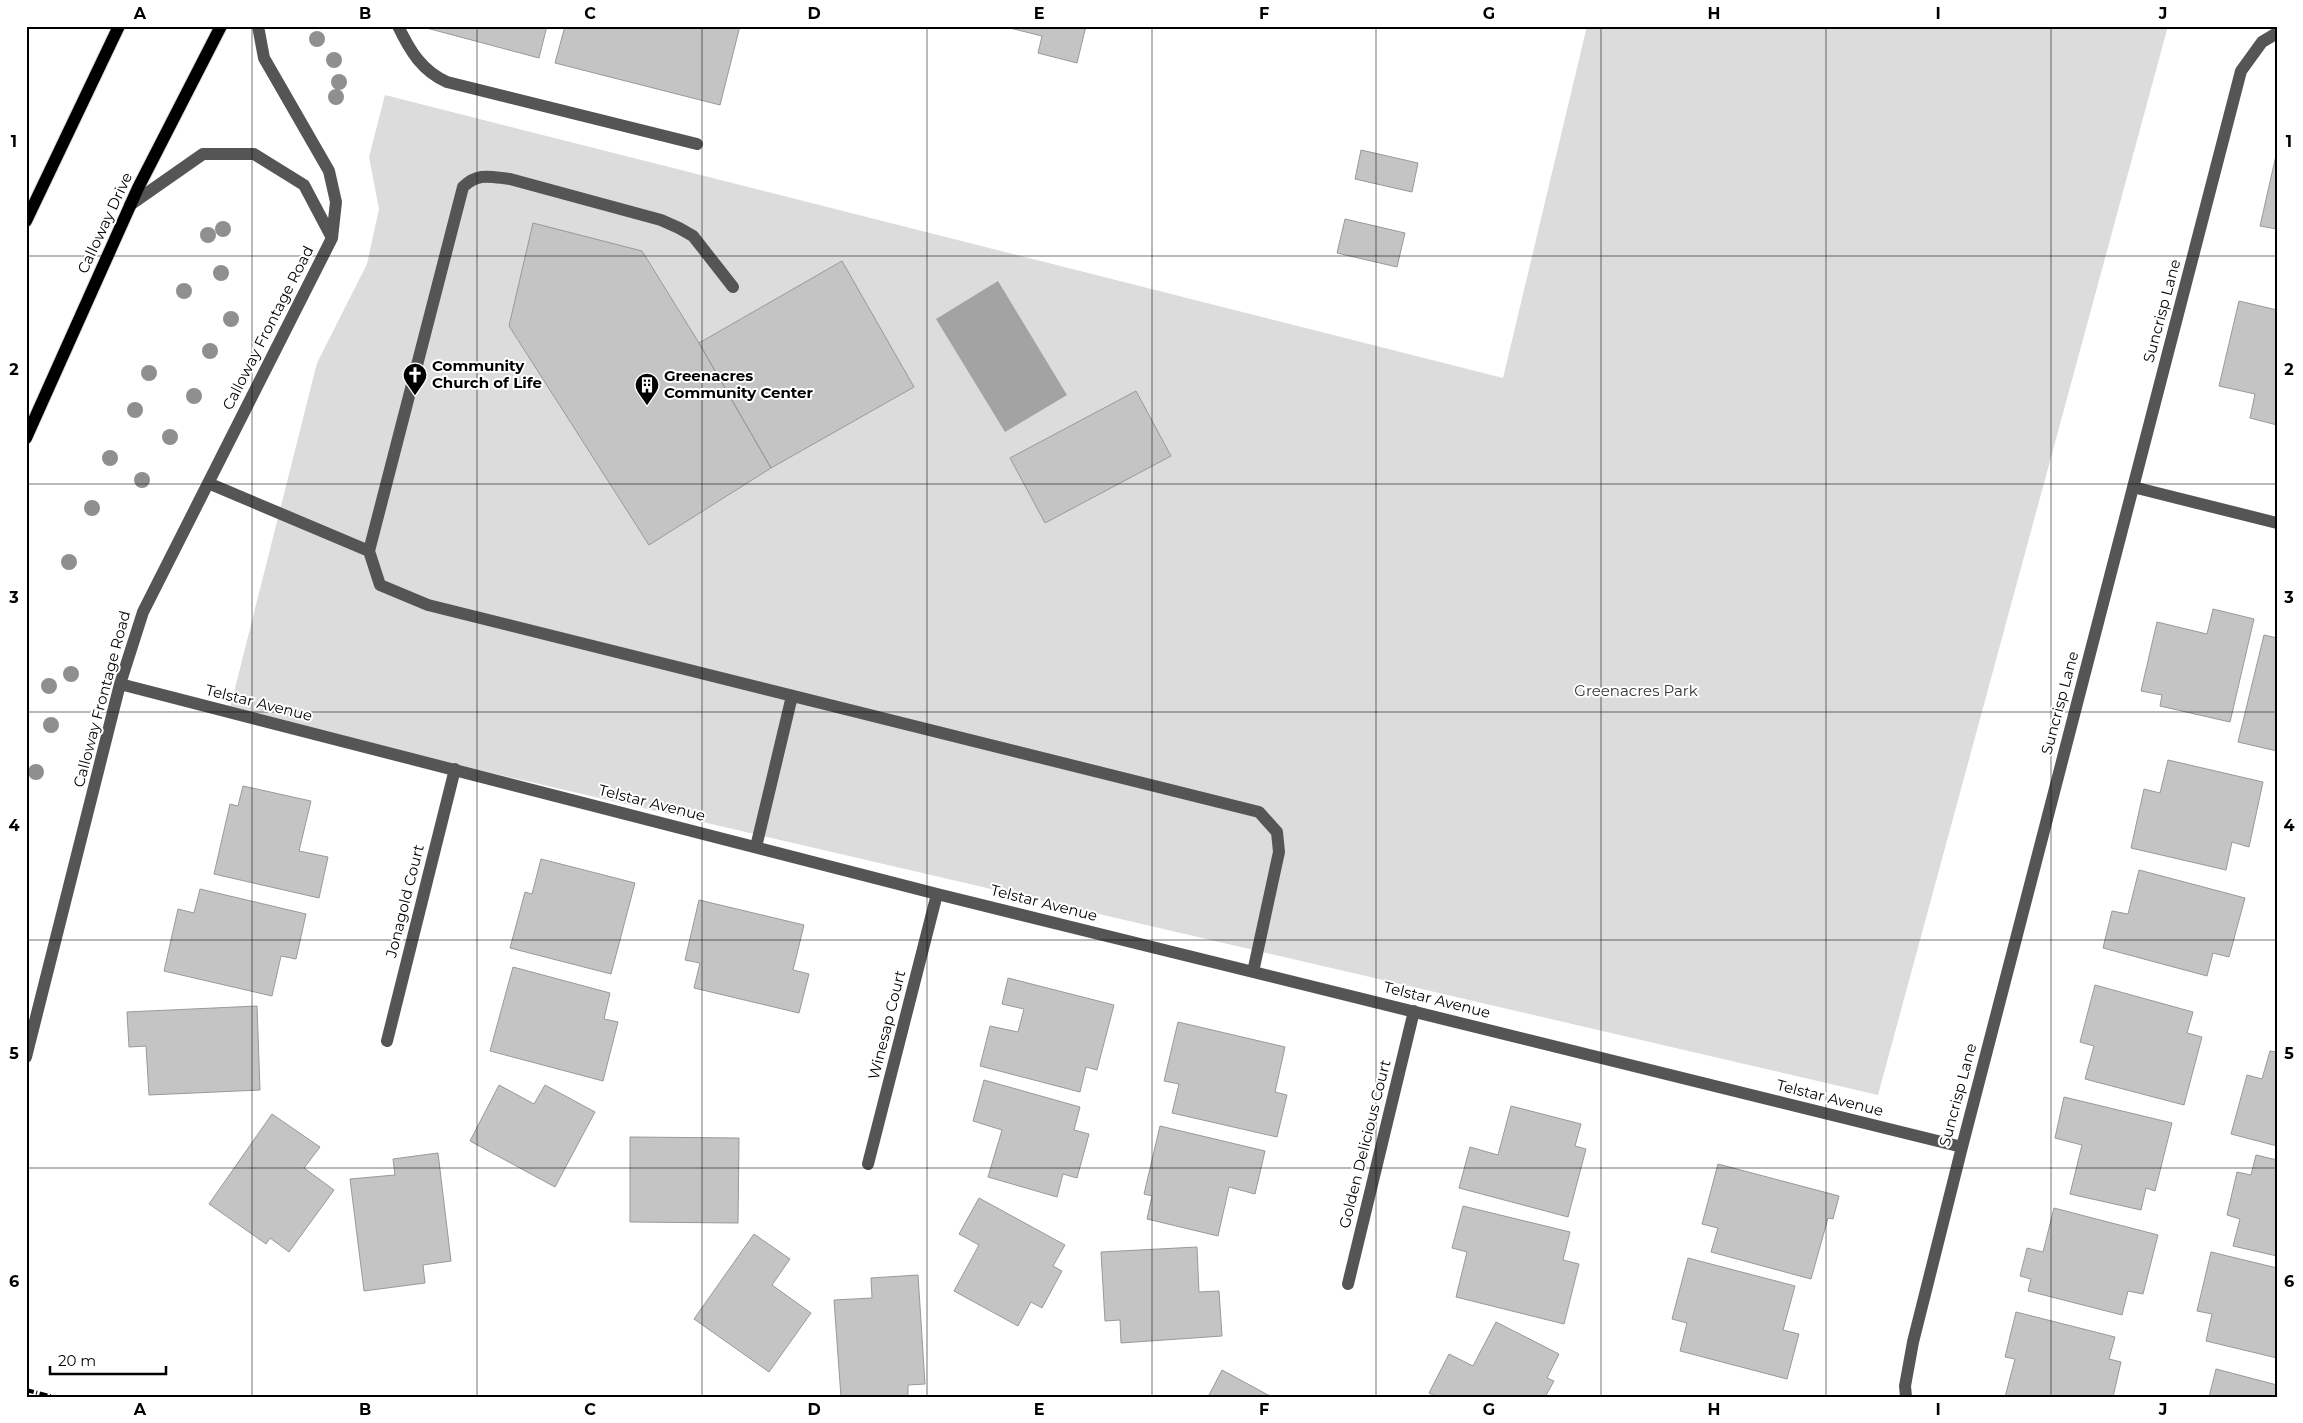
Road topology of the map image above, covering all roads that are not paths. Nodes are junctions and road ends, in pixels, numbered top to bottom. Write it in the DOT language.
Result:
graph roads {
  1 [pos="120,26"];
  2 [pos="221,26"];
  3 [pos="258,26"];
  4 [pos="398,26"];
  5 [pos="2277,33"];
  6 [pos="697,144"];
  7 [pos="130,205"];
  8 [pos="26,221"];
  9 [pos="332,238"];
  10 [pos="733,287"];
  11 [pos="26,438"];
  12 [pos="208,483"];
  13 [pos="2133,487"];
  14 [pos="2277,523"];
  15 [pos="369,551"];
  16 [pos="120,684"];
  17 [pos="792,696"];
  18 [pos="455,769"];
  19 [pos="756,847"];
  20 [pos="937,894"];
  21 [pos="1253,972"];
  22 [pos="1414,1011"];
  23 [pos="387,1041"];
  24 [pos="26,1057"];
  25 [pos="1962,1147"];
  26 [pos="868,1164"];
  27 [pos="1348,1284"];
  28 [pos="1906,1397"];
  1 -- 8 [label="main road"];
  2 -- 7 [label="main road, Calloway Drive"];
  3 -- 9 [label="street, Calloway Frontage Road"];
  4 -- 6 [label="street"];
  5 -- 13 [label="street, Suncrisp Lane"];
  7 -- 9 [label="street, Calloway Frontage Road"];
  7 -- 11 [label="main road, Calloway Drive"];
  9 -- 12 [label="street, Calloway Frontage Road"];
  10 -- 15 [label="street"];
  12 -- 15 [label="street"];
  12 -- 16 [label="street, Calloway Frontage Road"];
  13 -- 14 [label="street"];
  13 -- 25 [label="street, Suncrisp Lane"];
  15 -- 17 [label="street"];
  16 -- 18 [label="street, Telstar Avenue"];
  16 -- 24 [label="street, Calloway Frontage Road"];
  17 -- 19 [label="street"];
  17 -- 21 [label="street"];
  18 -- 19 [label="street, Telstar Avenue"];
  18 -- 23 [label="street, Jonagold Court"];
  19 -- 20 [label="street, Telstar Avenue"];
  20 -- 21 [label="street, Telstar Avenue"];
  20 -- 26 [label="street, Winesap Court"];
  21 -- 22 [label="street, Telstar Avenue"];
  22 -- 25 [label="street, Telstar Avenue"];
  22 -- 27 [label="street, Golden Delicious Court"];
  25 -- 28 [label="street, Suncrisp Lane"];
}
